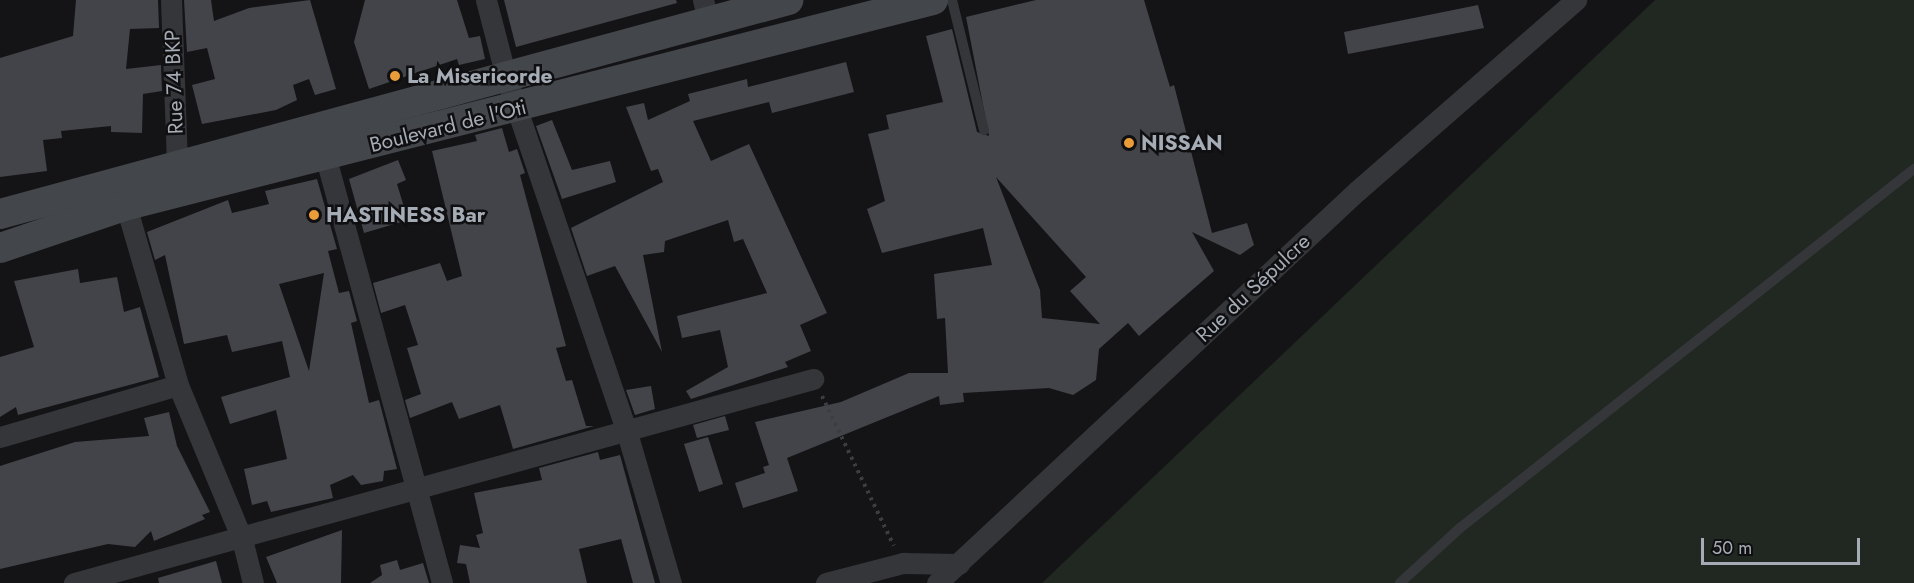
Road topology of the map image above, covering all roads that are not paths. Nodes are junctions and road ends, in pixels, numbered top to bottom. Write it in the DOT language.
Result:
graph roads {
  1 [pos="171,0"];
  2 [pos="486,0"];
  3 [pos="788,0"];
  4 [pos="933,0"];
  5 [pos="952,0"];
  6 [pos="1576,0"];
  7 [pos="705,10"];
  8 [pos="506,76"];
  9 [pos="517,109"];
  10 [pos="318,127"];
  11 [pos="984,130"];
  12 [pos="325,156"];
  13 [pos="177,164"];
  14 [pos="1914,169"];
  15 [pos="122,193"];
  16 [pos="0,214"];
  17 [pos="0,248"];
  18 [pos="813,379"];
  19 [pos="178,385"];
  20 [pos="625,426"];
  21 [pos="0,437"];
  22 [pos="414,490"];
  23 [pos="242,539"];
  24 [pos="959,564"];
  25 [pos="74,583"];
  26 [pos="253,583"];
  27 [pos="442,583"];
  28 [pos="671,583"];
  29 [pos="826,583"];
  30 [pos="938,583"];
  31 [pos="1400,583"];
  1 -- 13 [label="street, Rue 74 BKP"];
  2 -- 8 [label="street"];
  3 -- 7 [label="main road, Boulevard de l'Oti"];
  4 -- 9 [label="main road, Boulevard de l'Oti"];
  5 -- 11 [label="lane"];
  6 -- 24 [label="street, Rue du Sépulcre"];
  7 -- 8 [label="main road, Boulevard de l'Oti"];
  8 -- 9 [label="street"];
  8 -- 10 [label="main road, Boulevard de l'Oti"];
  9 -- 12 [label="main road, Boulevard de l'Oti"];
  9 -- 20 [label="street"];
  10 -- 12 [label="street"];
  10 -- 13 [label="main road, Boulevard de l'Oti"];
  12 -- 15 [label="main road, Boulevard de l'Oti"];
  12 -- 22 [label="street"];
  13 -- 15 [label="main road, Boulevard de l'Oti"];
  14 -- 31 [label="lane"];
  15 -- 16 [label="main road, Boulevard de l'Oti"];
  15 -- 17 [label="main road, Boulevard de l'Oti"];
  15 -- 19 [label="street"];
  18 -- 20 [label="street"];
  19 -- 21 [label="street"];
  19 -- 23 [label="street"];
  20 -- 22 [label="street"];
  20 -- 28 [label="street"];
  22 -- 23 [label="street"];
  22 -- 27 [label="street"];
  23 -- 25 [label="street"];
  23 -- 26 [label="street"];
  24 -- 29 [label="street"];
  24 -- 30 [label="street, Rue du Sépulcre"];
}
